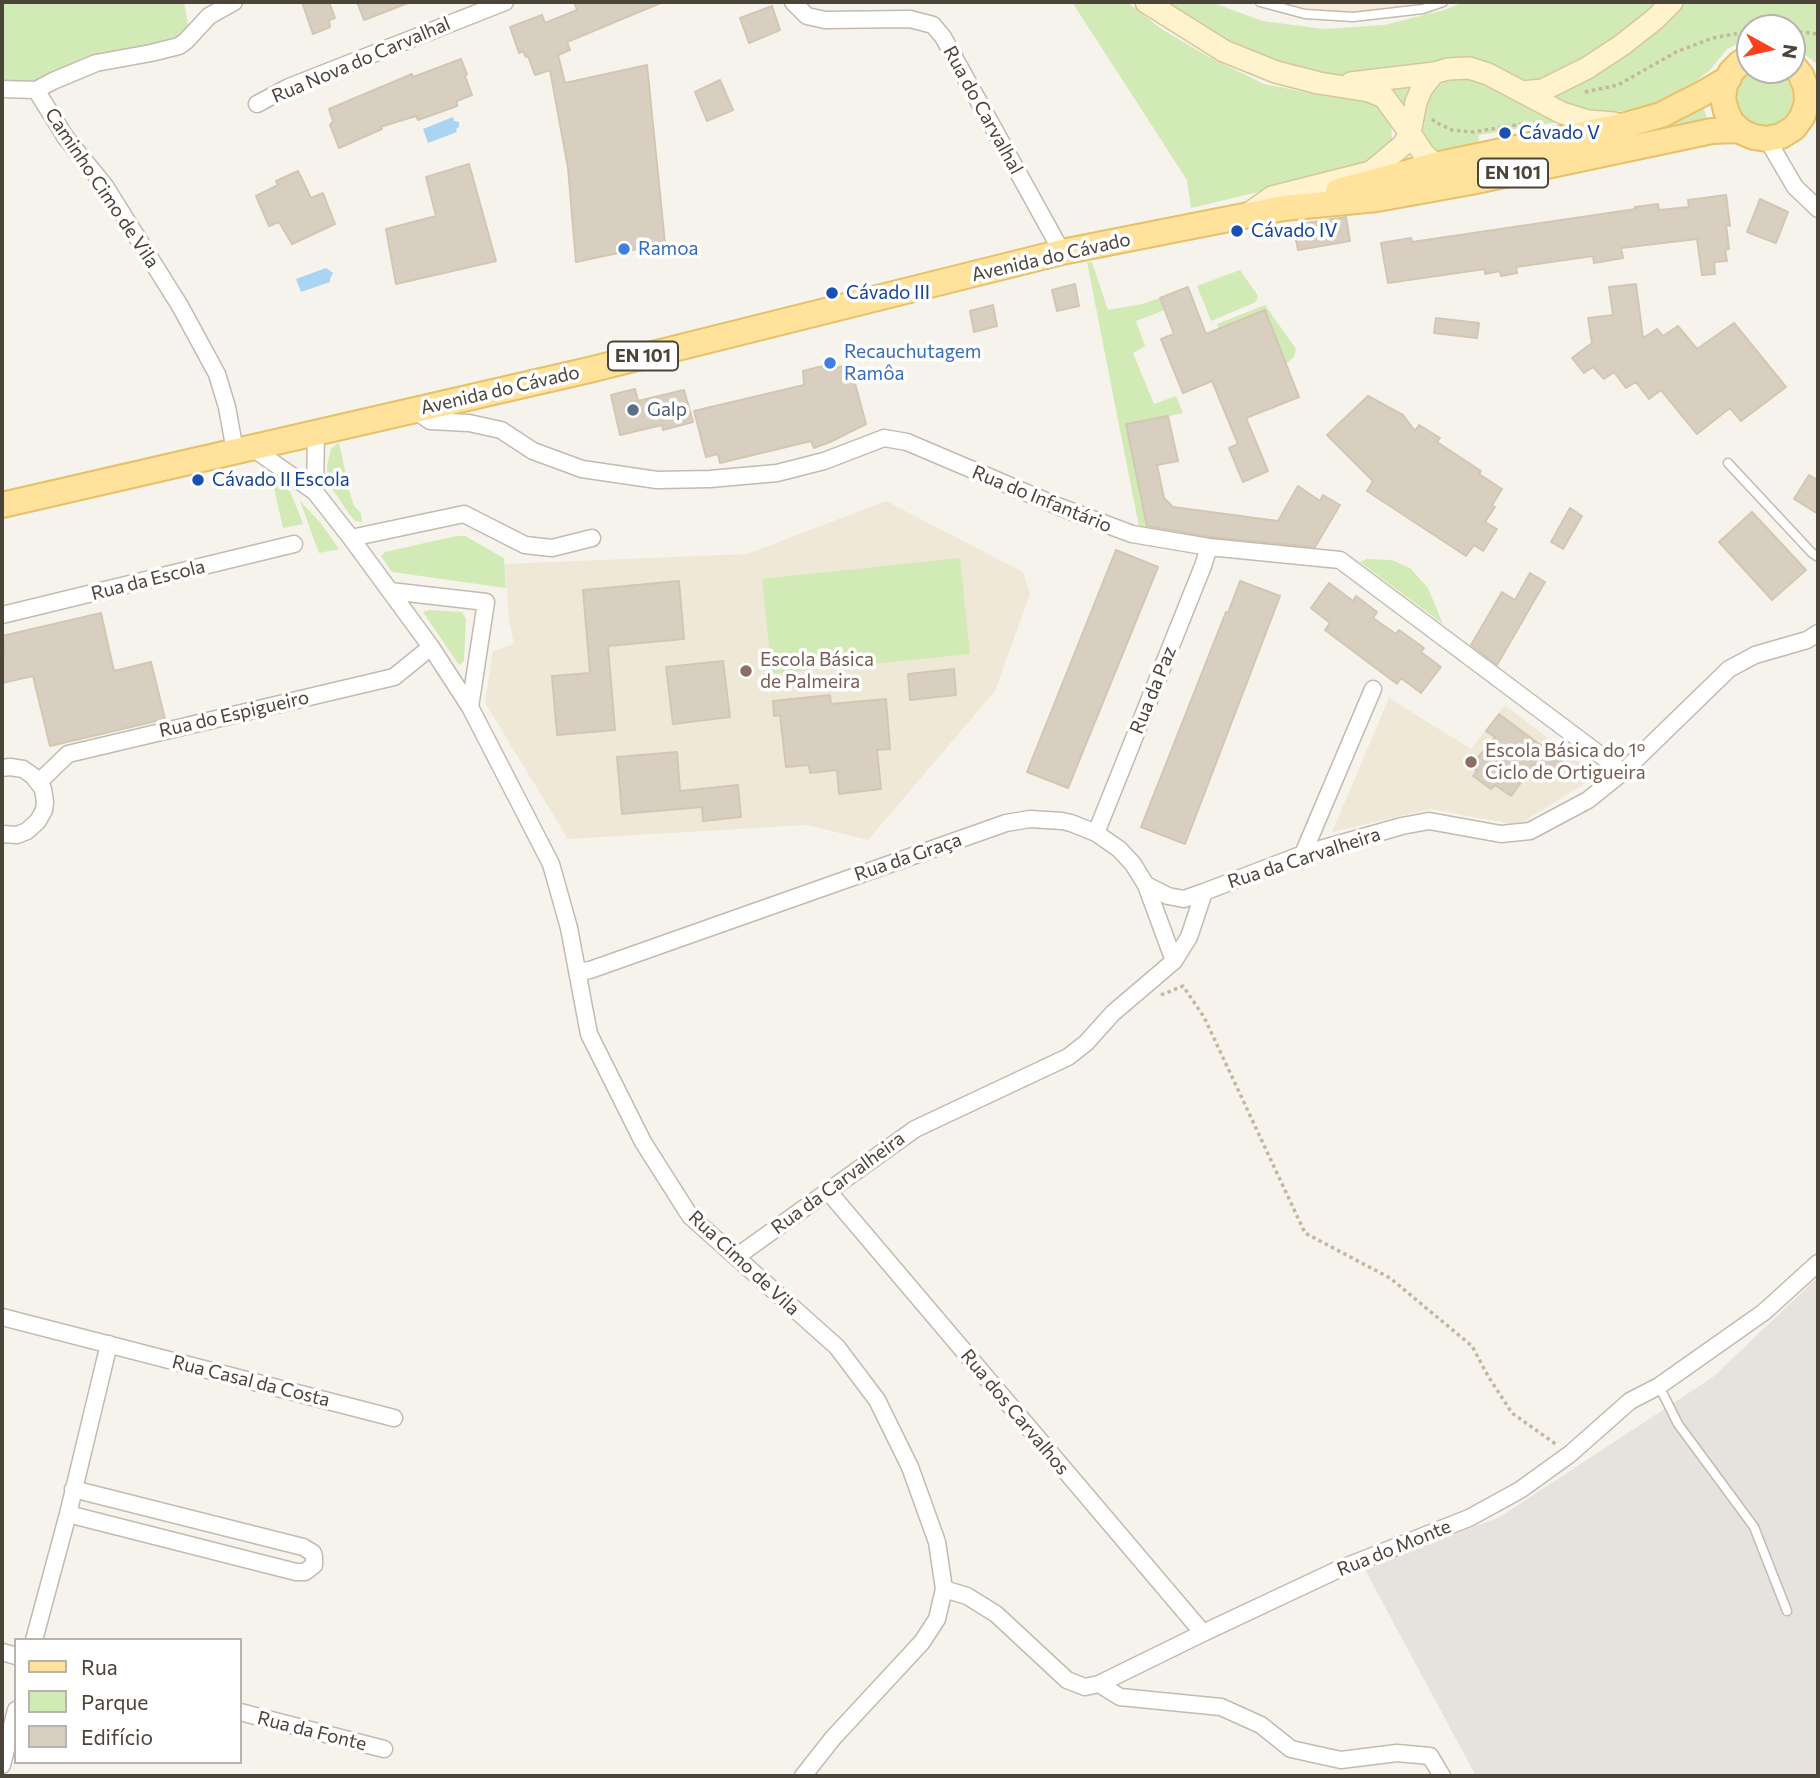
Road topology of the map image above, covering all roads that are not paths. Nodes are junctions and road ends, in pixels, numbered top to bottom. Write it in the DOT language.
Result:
graph roads {
  1 [pos="234,2"];
  2 [pos="505,2"];
  3 [pos="793,2"];
  4 [pos="1146,2"];
  5 [pos="1260,2"];
  6 [pos="1443,2"];
  7 [pos="1672,2"];
  8 [pos="1736,68"];
  9 [pos="1434,73"];
  10 [pos="1728,78"];
  11 [pos="1805,84"];
  12 [pos="1335,85"];
  13 [pos="2,89"];
  14 [pos="36,90"];
  15 [pos="1522,92"];
  16 [pos="257,104"];
  17 [pos="1626,124"];
  18 [pos="1818,125"];
  19 [pos="1794,128"];
  20 [pos="1740,130"];
  21 [pos="1410,133"];
  22 [pos="1767,139"];
  23 [pos="1435,165"];
  24 [pos="1471,182"];
  25 [pos="1284,208"];
  26 [pos="1818,209"];
  27 [pos="1245,216"];
  28 [pos="1062,252"];
  29 [pos="414,410"];
  30 [pos="316,433"];
  31 [pos="243,449"];
  32 [pos="1728,463"];
  33 [pos="315,492"];
  34 [pos="2,505"];
  35 [pos="351,538"];
  36 [pos="592,538"];
  37 [pos="294,544"];
  38 [pos="1209,547"];
  39 [pos="1818,557"];
  40 [pos="390,591"];
  41 [pos="2,615"];
  42 [pos="1818,633"];
  43 [pos="431,647"];
  44 [pos="1373,689"];
  45 [pos="470,707"];
  46 [pos="3,763"];
  47 [pos="1623,772"];
  48 [pos="39,782"];
  49 [pos="2,834"];
  50 [pos="1096,834"];
  51 [pos="1303,854"];
  52 [pos="1146,885"];
  53 [pos="1204,892"];
  54 [pos="1174,961"];
  55 [pos="578,972"];
  56 [pos="828,1191"];
  57 [pos="736,1256"];
  58 [pos="1818,1263"];
  59 [pos="2,1317"];
  60 [pos="109,1345"];
  61 [pos="1658,1386"];
  62 [pos="394,1418"];
  63 [pos="73,1489"];
  64 [pos="68,1514"];
  65 [pos="944,1589"];
  66 [pos="1787,1611"];
  67 [pos="1203,1633"];
  68 [pos="35,1638"];
  69 [pos="1099,1684"];
  70 [pos="242,1713"];
  71 [pos="14,1718"];
  72 [pos="384,1749"];
  73 [pos="2,1766"];
  74 [pos="803,1776"];
  75 [pos="1442,1776"];
  1 -- 14 [label="street, Caminho Cimo de Vila"];
  2 -- 16 [label="street, Rua Nova do Carvalhal"];
  3 -- 28 [label="street, Rua do Carvalhal"];
  4 -- 12 [label="street"];
  5 -- 6 [label="lane"];
  7 -- 15 [label="street"];
  8 -- 10 [label="main road, Avenida do Cávado / EN 101"];
  9 -- 12 [label="street"];
  9 -- 15 [label="street"];
  9 -- 21 [label="street"];
  10 -- 17 [label="main road, Avenida do Cávado / EN 101"];
  10 -- 20 [label="main road"];
  11 -- 19 [label="main road"];
  12 -- 21 [label="street"];
  13 -- 14 [label="street"];
  14 -- 31 [label="street, Caminho Cimo de Vila"];
  15 -- 17 [label="street"];
  17 -- 23 [label="main road, Avenida do Cávado / EN 101"];
  18 -- 19 [label="main road"];
  19 -- 22 [label="main road"];
  20 -- 22 [label="main road, Avenida do Cávado / EN 101"];
  20 -- 24 [label="main road, Avenida do Cávado / EN 101"];
  21 -- 23 [label="street"];
  21 -- 27 [label="street"];
  22 -- 26 [label="street"];
  23 -- 24 [label="street"];
  23 -- 25 [label="main road, Avenida do Cávado / EN 101"];
  24 -- 25 [label="main road, Avenida do Cávado / EN 101"];
  25 -- 27 [label="main road, Avenida do Cávado / EN 101"];
  27 -- 28 [label="main road, Avenida do Cávado / EN 101"];
  28 -- 29 [label="main road, Avenida do Cávado / EN 101"];
  29 -- 30 [label="main road, Avenida do Cávado / EN 101"];
  29 -- 38 [label="street, Rua do Infantário"];
  30 -- 31 [label="main road, Avenida do Cávado / EN 101"];
  30 -- 33 [label="street"];
  31 -- 33 [label="street, Rua Cimo de Vila"];
  31 -- 34 [label="main road, Avenida do Cávado / EN 101"];
  32 -- 39 [label="lane"];
  33 -- 35 [label="street, Rua Cimo de Vila"];
  35 -- 36 [label="street"];
  35 -- 40 [label="street, Rua Cimo de Vila"];
  37 -- 41 [label="street, Rua da Escola"];
  38 -- 47 [label="street, Rua do Infantário"];
  38 -- 50 [label="street, Rua da Paz"];
  40 -- 43 [label="street, Rua Cimo de Vila"];
  40 -- 45 [label="street"];
  42 -- 47 [label="street, Rua da Carvalheira"];
  43 -- 45 [label="street, Rua Cimo de Vila"];
  43 -- 48 [label="street, Rua do Espigueiro"];
  44 -- 51 [label="street"];
  45 -- 55 [label="street, Rua Cimo de Vila"];
  46 -- 48 [label="street"];
  47 -- 51 [label="street, Rua da Carvalheira"];
  48 -- 49 [label="street"];
  50 -- 52 [label="street, Rua da Graça"];
  50 -- 55 [label="street, Rua da Graça"];
  51 -- 53 [label="street, Rua da Carvalheira"];
  52 -- 53 [label="street"];
  52 -- 54 [label="street, Rua da Graça"];
  53 -- 54 [label="street, Rua da Carvalheira"];
  54 -- 56 [label="street, Rua da Carvalheira"];
  55 -- 57 [label="street, Rua Cimo de Vila"];
  56 -- 57 [label="street, Rua da Carvalheira"];
  56 -- 67 [label="street, Rua dos Carvalhos"];
  57 -- 65 [label="street, Rua Cimo de Vila"];
  58 -- 61 [label="street, Rua do Monte"];
  59 -- 60 [label="street, Rua Casal da Costa"];
  60 -- 62 [label="street, Rua Casal da Costa"];
  60 -- 63 [label="street"];
  61 -- 66 [label="lane"];
  61 -- 67 [label="street, Rua do Monte"];
  63 -- 64 [label="street"];
  63 -- 64 [label="street"];
  64 -- 68 [label="street"];
  65 -- 69 [label="street"];
  65 -- 74 [label="street, Rua Cimo de Vila"];
  67 -- 69 [label="street, Rua do Monte"];
  69 -- 75 [label="street"];
  70 -- 72 [label="street, Rua da Fonte"];
  71 -- 73 [label="street"];
}
